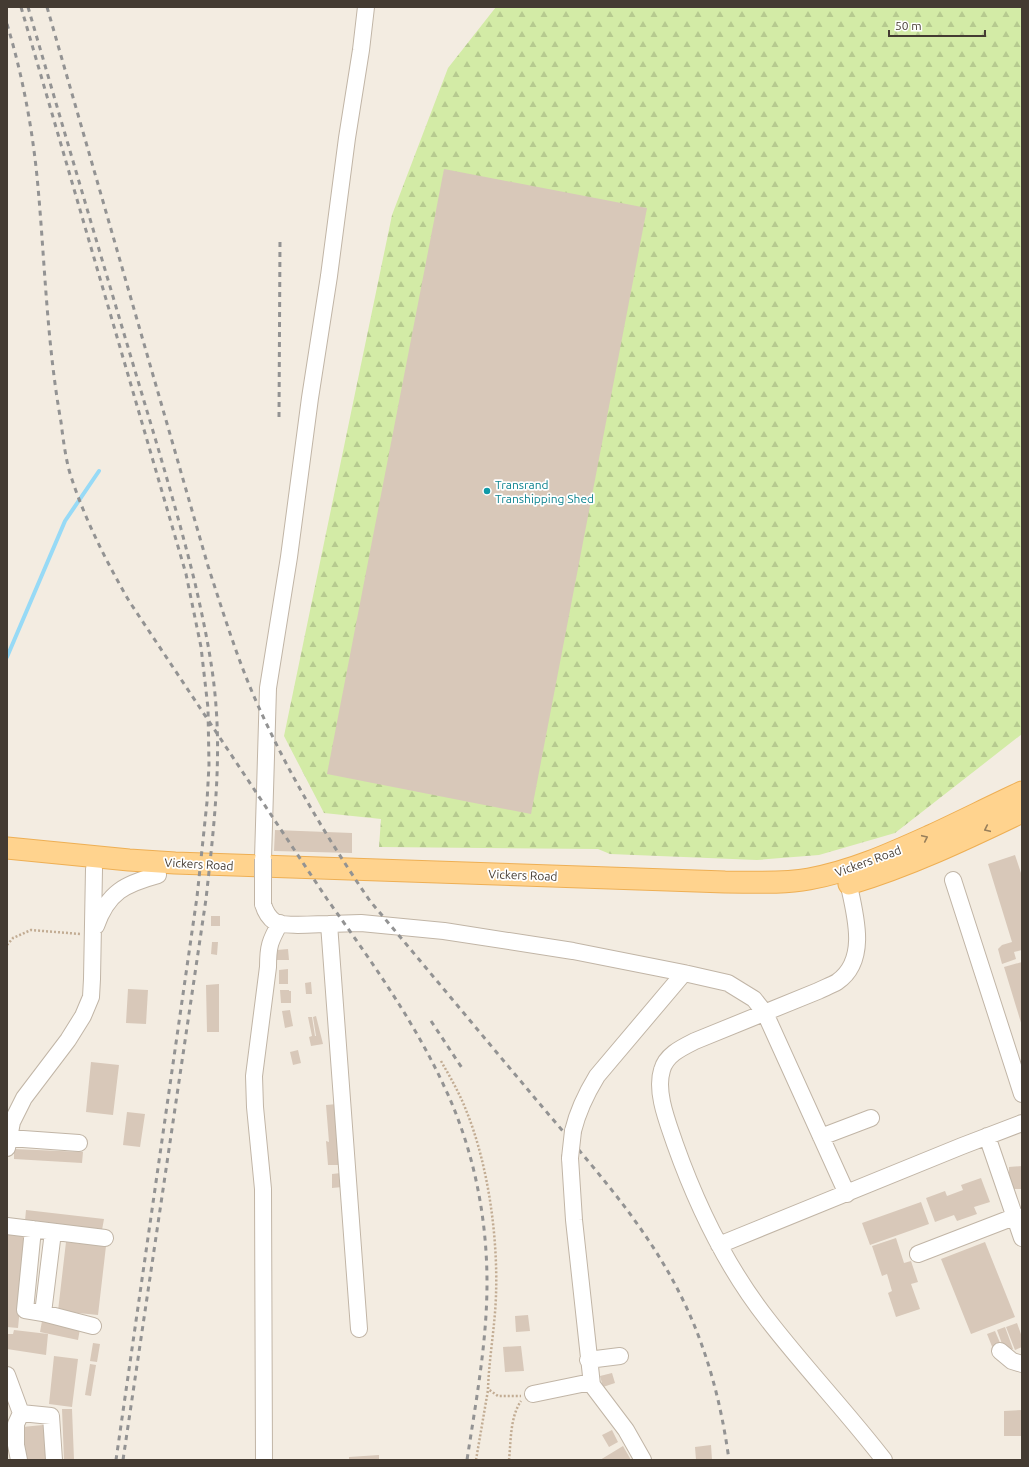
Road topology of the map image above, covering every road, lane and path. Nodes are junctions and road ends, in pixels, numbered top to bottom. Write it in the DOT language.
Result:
graph roads {
  1 [pos="366,7"];
  2 [pos="1022,792"];
  3 [pos="1022,812"];
  4 [pos="7,848"];
  5 [pos="7,859"];
  6 [pos="91,865"];
  7 [pos="158,875"];
  8 [pos="847,877"];
  9 [pos="953,880"];
  10 [pos="280,923"];
  11 [pos="329,924"];
  12 [pos="93,935"];
  13 [pos="7,945"];
  14 [pos="684,974"];
  15 [pos="765,1013"];
  16 [pos="441,1061"];
  17 [pos="1021,1087"];
  18 [pos="871,1118"];
  19 [pos="1022,1123"];
  20 [pos="987,1136"];
  21 [pos="821,1137"];
  22 [pos="8,1143"];
  23 [pos="79,1143"];
  24 [pos="847,1194"];
  25 [pos="1018,1217"];
  26 [pos="7,1226"];
  27 [pos="33,1229"];
  28 [pos="53,1232"];
  29 [pos="104,1238"];
  30 [pos="1022,1238"];
  31 [pos="719,1245"];
  32 [pos="918,1254"];
  33 [pos="43,1313"];
  34 [pos="93,1326"];
  35 [pos="359,1329"];
  36 [pos="1000,1351"];
  37 [pos="620,1356"];
  38 [pos="588,1360"];
  39 [pos="1022,1364"];
  40 [pos="7,1375"];
  41 [pos="591,1382"];
  42 [pos="488,1390"];
  43 [pos="533,1394"];
  44 [pos="21,1413"];
  45 [pos="18,1460"];
  46 [pos="54,1460"];
  47 [pos="264,1460"];
  48 [pos="476,1460"];
  49 [pos="508,1460"];
  50 [pos="643,1460"];
  51 [pos="884,1460"];
  1 -- 10 [label="street, bridge"];
  8 -- 2 [label="main road, Vickers Road, one-way"];
  3 -- 8 [label="main road, Vickers Road, one-way"];
  4 -- 6 [label="main road, Vickers Road"];
  5 -- 6 [label="main road, Vickers Road"];
  6 -- 7 [label="main road, Vickers Road"];
  6 -- 8 [label="main road, Vickers Road"];
  6 -- 12 [label="street"];
  7 -- 8 [label="main road, Vickers Road"];
  7 -- 12 [label="street"];
  8 -- 15 [label="street"];
  9 -- 17 [label="street"];
  10 -- 11 [label="street"];
  10 -- 47 [label="street"];
  11 -- 14 [label="street"];
  11 -- 35 [label="street"];
  12 -- 13 [label="path"];
  12 -- 22 [label="street"];
  14 -- 15 [label="street"];
  14 -- 38 [label="street, bridge"];
  15 -- 21 [label="street"];
  15 -- 31 [label="street"];
  16 -- 42 [label="path"];
  18 -- 21 [label="street"];
  19 -- 20 [label="street"];
  20 -- 24 [label="street"];
  20 -- 25 [label="street"];
  21 -- 24 [label="street"];
  22 -- 23 [label="street"];
  24 -- 31 [label="street"];
  25 -- 30 [label="street"];
  25 -- 32 [label="street"];
  26 -- 27 [label="street"];
  27 -- 28 [label="street"];
  27 -- 33 [label="street"];
  28 -- 29 [label="street"];
  28 -- 33 [label="street"];
  31 -- 51 [label="street"];
  33 -- 34 [label="street"];
  36 -- 39 [label="street"];
  37 -- 38 [label="street"];
  38 -- 41 [label="street"];
  40 -- 44 [label="street"];
  41 -- 43 [label="street"];
  41 -- 50 [label="street"];
  42 -- 48 [label="path"];
  42 -- 49 [label="path"];
  44 -- 45 [label="street"];
  44 -- 46 [label="street"];
}
